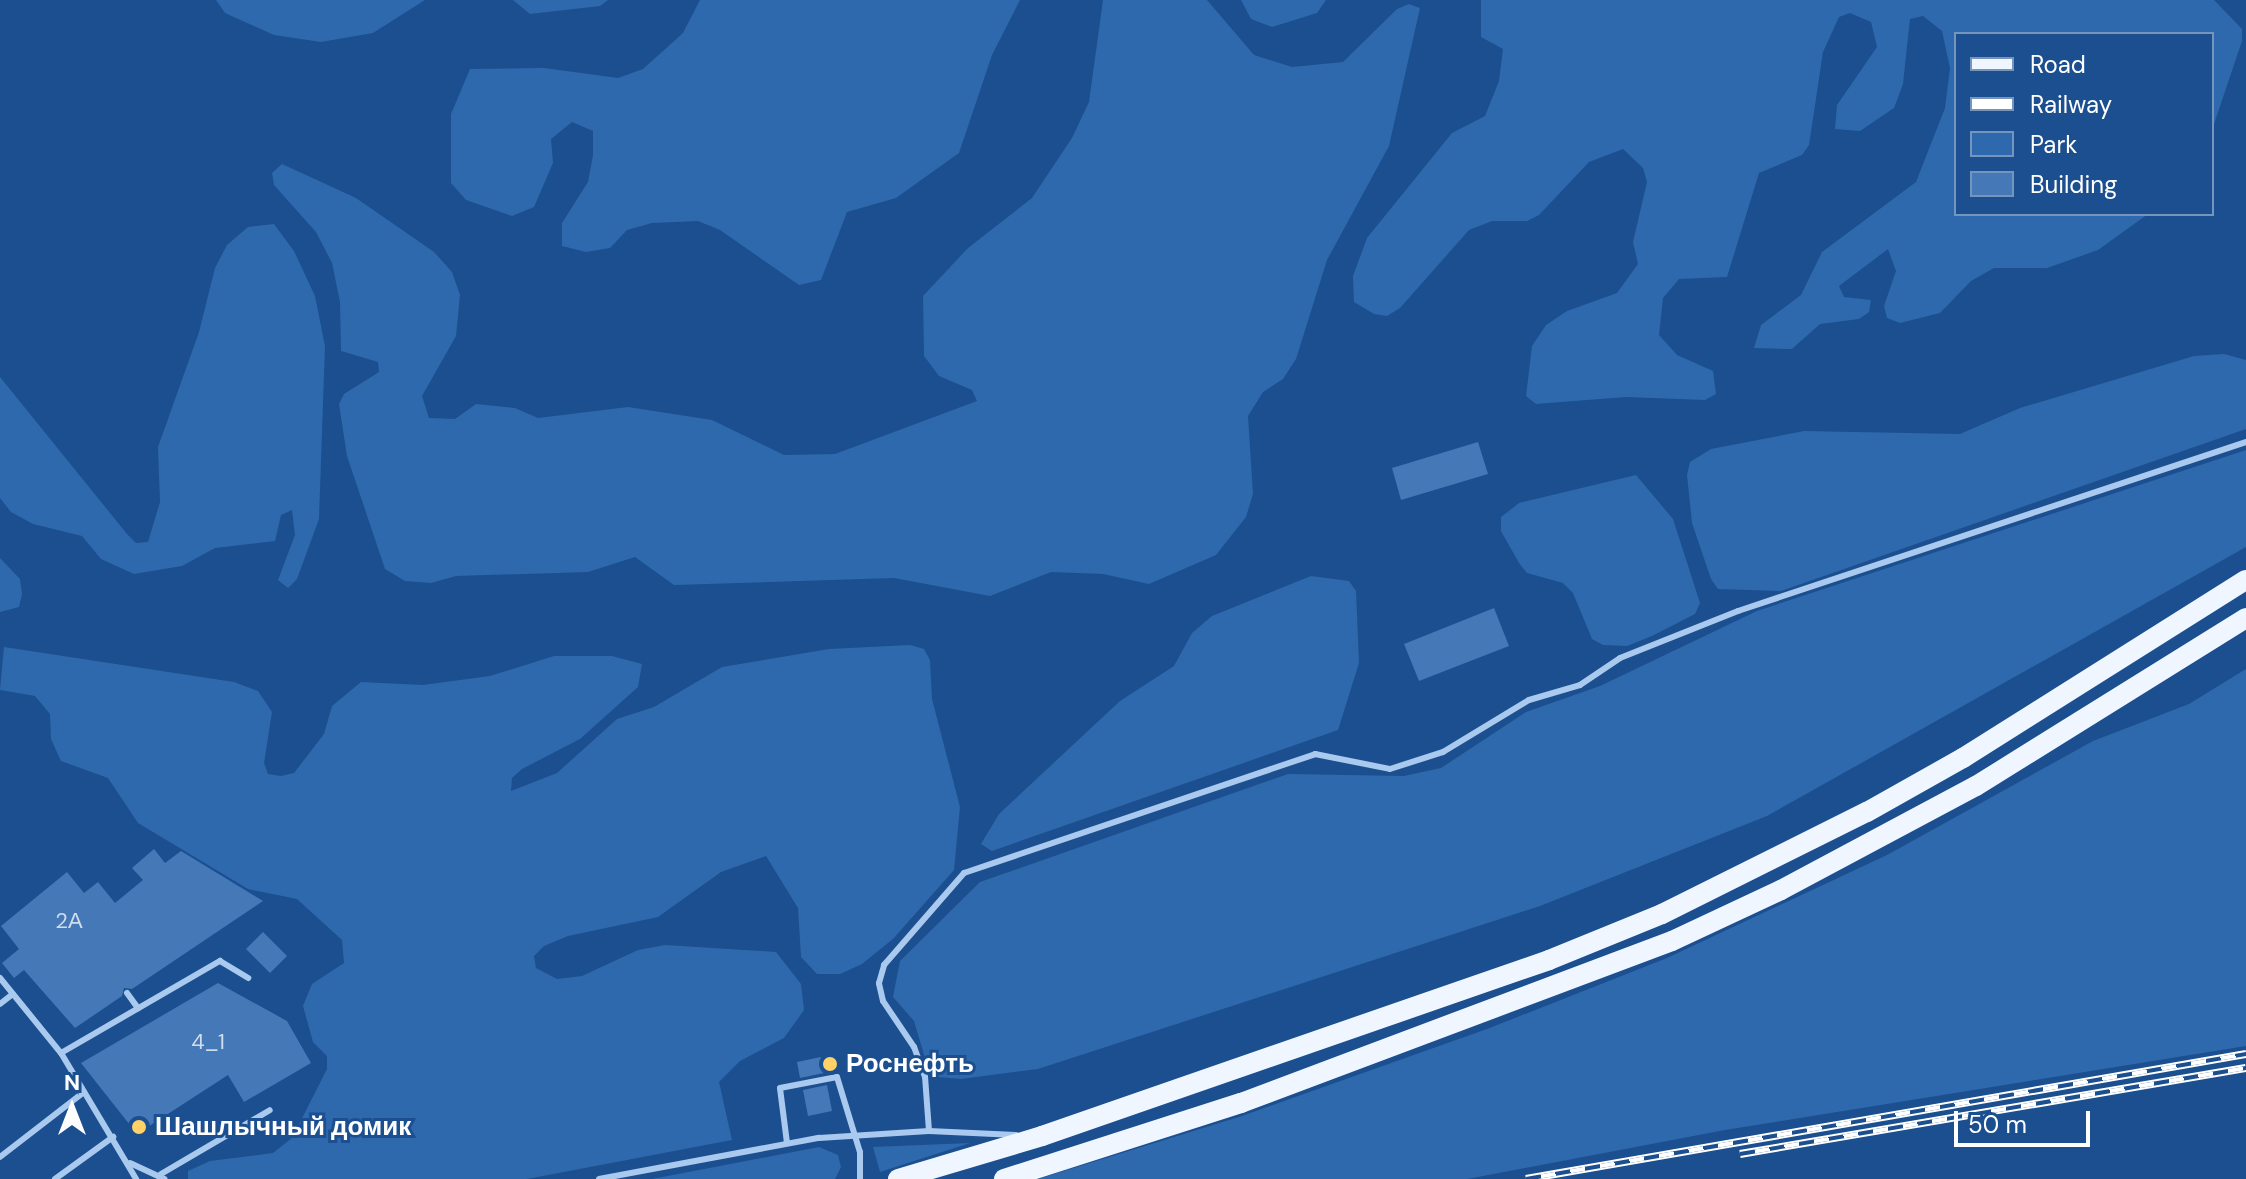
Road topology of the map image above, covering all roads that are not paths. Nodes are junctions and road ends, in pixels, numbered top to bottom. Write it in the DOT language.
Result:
graph roads {
  1 [pos="2246,442"];
  2 [pos="2246,580"];
  3 [pos="2246,618"];
  4 [pos="0,978"];
  5 [pos="248,978"];
  6 [pos="127,993"];
  7 [pos="13,994"];
  8 [pos="0,1004"];
  9 [pos="138,1008"];
  10 [pos="61,1053"];
  11 [pos="84,1092"];
  12 [pos="270,1110"];
  13 [pos="929,1131"];
  14 [pos="855,1134"];
  15 [pos="1042,1136"];
  16 [pos="113,1137"];
  17 [pos="787,1143"];
  18 [pos="0,1157"];
  19 [pos="130,1163"];
  20 [pos="1052,1165"];
  21 [pos="163,1176"];
  22 [pos="55,1179"];
  23 [pos="136,1179"];
  24 [pos="599,1179"];
  25 [pos="860,1179"];
  26 [pos="898,1179"];
  27 [pos="1004,1179"];
  1 -- 13 [label="lane"];
  2 -- 15 [label="main road"];
  3 -- 20 [label="main road"];
  4 -- 7 [label="lane"];
  5 -- 9 [label="lane"];
  6 -- 9 [label="lane"];
  7 -- 8 [label="lane"];
  7 -- 10 [label="lane"];
  9 -- 10 [label="lane"];
  10 -- 11 [label="lane"];
  11 -- 16 [label="lane"];
  11 -- 18 [label="lane"];
  12 -- 21 [label="lane"];
  13 -- 14 [label="lane"];
  13 -- 15 [label="lane"];
  14 -- 17 [label="lane"];
  14 -- 17 [label="lane"];
  14 -- 25 [label="lane"];
  15 -- 20 [label="main road"];
  15 -- 26 [label="main road"];
  16 -- 19 [label="lane"];
  16 -- 22 [label="lane"];
  17 -- 24 [label="lane"];
  19 -- 21 [label="lane"];
  19 -- 23 [label="lane"];
  20 -- 27 [label="main road"];
}
